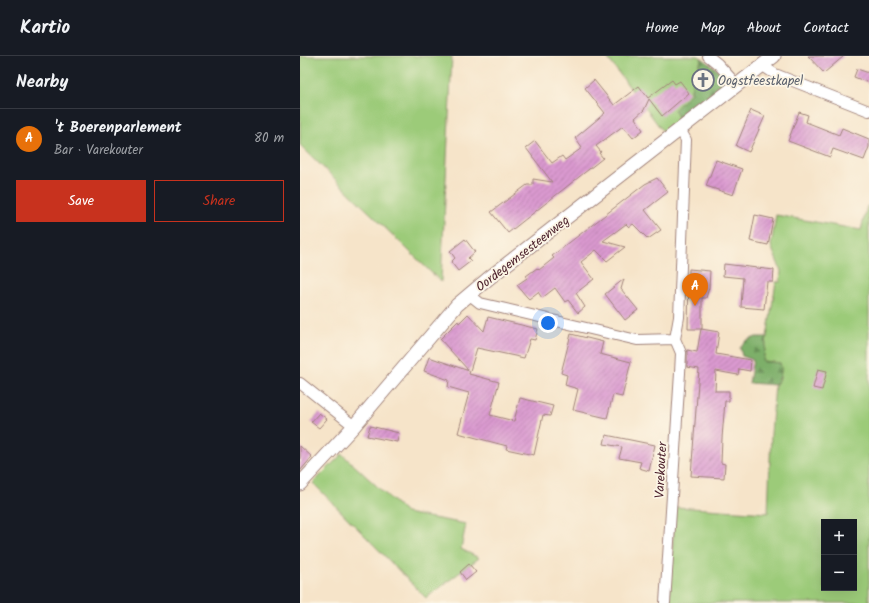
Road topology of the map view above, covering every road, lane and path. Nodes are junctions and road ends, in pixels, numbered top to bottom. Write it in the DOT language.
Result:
graph roads {
  1 [pos="708,56"];
  2 [pos="774,56"];
  3 [pos="763,66"];
  4 [pos="737,85"];
  5 [pos="869,111"];
  6 [pos="680,129"];
  7 [pos="470,294"];
  8 [pos="675,339"];
  9 [pos="300,383"];
  10 [pos="354,426"];
  11 [pos="300,484"];
  12 [pos="665,603"];
  1 -- 4 [label="street"];
  2 -- 3 [label="street, Oordegemsesteenweg"];
  3 -- 4 [label="street, Oordegemsesteenweg"];
  3 -- 5 [label="street"];
  4 -- 6 [label="street, Oordegemsesteenweg"];
  6 -- 7 [label="street, Oordegemsesteenweg"];
  6 -- 8 [label="street"];
  7 -- 8 [label="street"];
  7 -- 10 [label="street, Oordegemsesteenweg"];
  8 -- 12 [label="street, Varekouter"];
  9 -- 10 [label="street"];
  10 -- 11 [label="street, Oordegemsesteenweg"];
}
